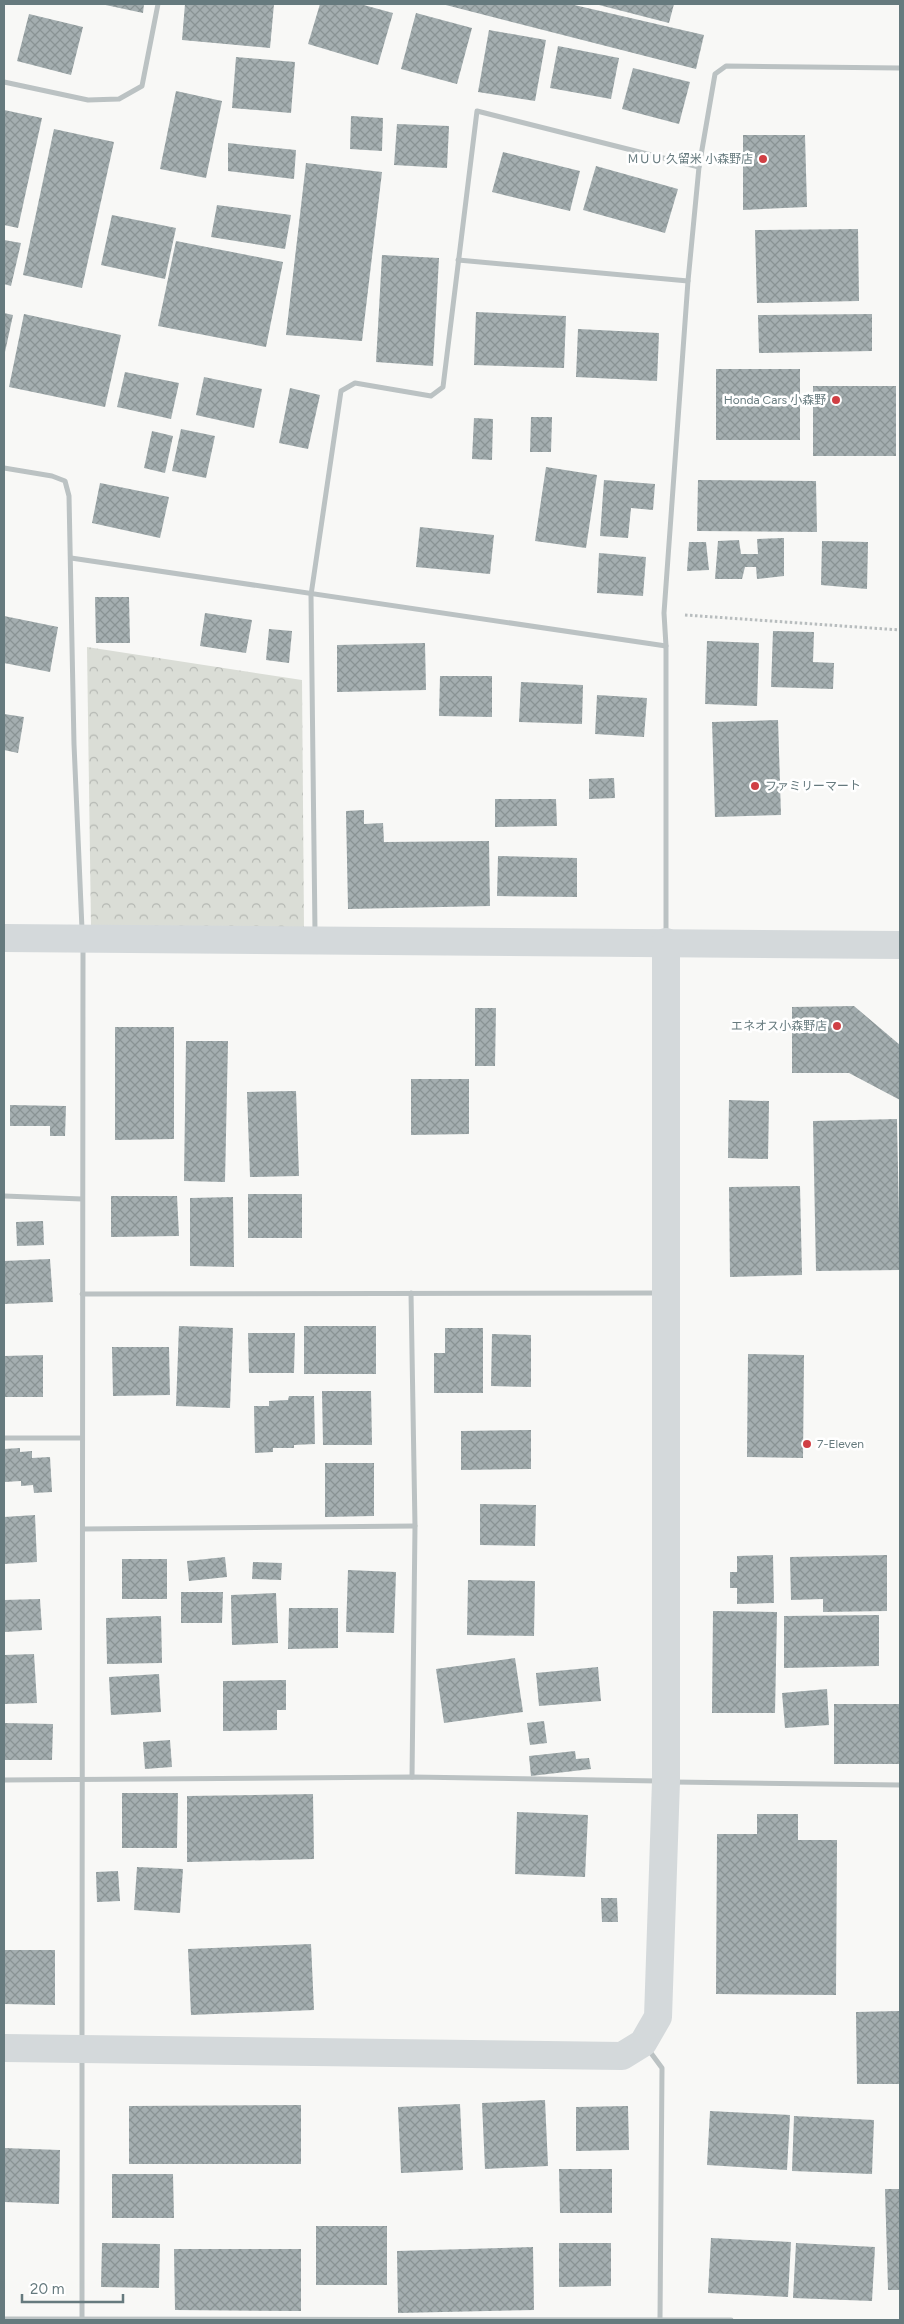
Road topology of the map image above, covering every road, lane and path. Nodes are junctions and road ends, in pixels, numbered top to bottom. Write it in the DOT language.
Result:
graph roads {
  1 [pos="158,4"];
  2 [pos="900,68"];
  3 [pos="4,82"];
  4 [pos="700,167"];
  5 [pos="458,260"];
  6 [pos="688,281"];
  7 [pos="4,468"];
  8 [pos="70,558"];
  9 [pos="311,595"];
  10 [pos="664,613"];
  11 [pos="900,630"];
  12 [pos="666,646"];
  13 [pos="4,938"];
  14 [pos="83,938"];
  15 [pos="315,940"];
  16 [pos="666,942"];
  17 [pos="900,945"];
  18 [pos="4,1196"];
  19 [pos="82,1199"];
  20 [pos="411,1293"];
  21 [pos="665,1293"];
  22 [pos="82,1294"];
  23 [pos="4,1438"];
  24 [pos="82,1438"];
  25 [pos="415,1526"];
  26 [pos="82,1530"];
  27 [pos="412,1777"];
  28 [pos="82,1778"];
  29 [pos="4,1780"];
  30 [pos="666,1781"];
  31 [pos="900,1785"];
  32 [pos="643,2043"];
  33 [pos="4,2048"];
  34 [pos="82,2048"];
  35 [pos="4,2319"];
  36 [pos="660,2319"];
  37 [pos="82,2320"];
  38 [pos="731,2320"];
  1 -- 3 [label="street"];
  2 -- 4 [label="street"];
  4 -- 5 [label="street"];
  4 -- 6 [label="street"];
  5 -- 6 [label="street"];
  5 -- 9 [label="street"];
  6 -- 10 [label="street"];
  7 -- 8 [label="street"];
  8 -- 9 [label="street"];
  8 -- 14 [label="street"];
  9 -- 12 [label="street"];
  9 -- 15 [label="street"];
  10 -- 11 [label="path"];
  10 -- 12 [label="street"];
  12 -- 16 [label="street"];
  13 -- 14 [label="street"];
  14 -- 15 [label="street"];
  14 -- 19 [label="street"];
  15 -- 16 [label="street"];
  16 -- 17 [label="street"];
  16 -- 21 [label="street"];
  18 -- 19 [label="street"];
  19 -- 22 [label="street"];
  20 -- 21 [label="street"];
  20 -- 22 [label="street"];
  20 -- 25 [label="street"];
  21 -- 30 [label="street"];
  22 -- 24 [label="street"];
  23 -- 24 [label="street"];
  24 -- 26 [label="street"];
  25 -- 26 [label="street"];
  25 -- 27 [label="street"];
  26 -- 28 [label="street"];
  27 -- 28 [label="street"];
  27 -- 30 [label="street"];
  28 -- 29 [label="street"];
  28 -- 34 [label="street"];
  30 -- 31 [label="street"];
  30 -- 32 [label="street"];
  32 -- 34 [label="street"];
  32 -- 36 [label="street"];
  33 -- 34 [label="street"];
  34 -- 37 [label="street"];
  35 -- 37 [label="street"];
  36 -- 37 [label="street"];
  36 -- 38 [label="street"];
}
